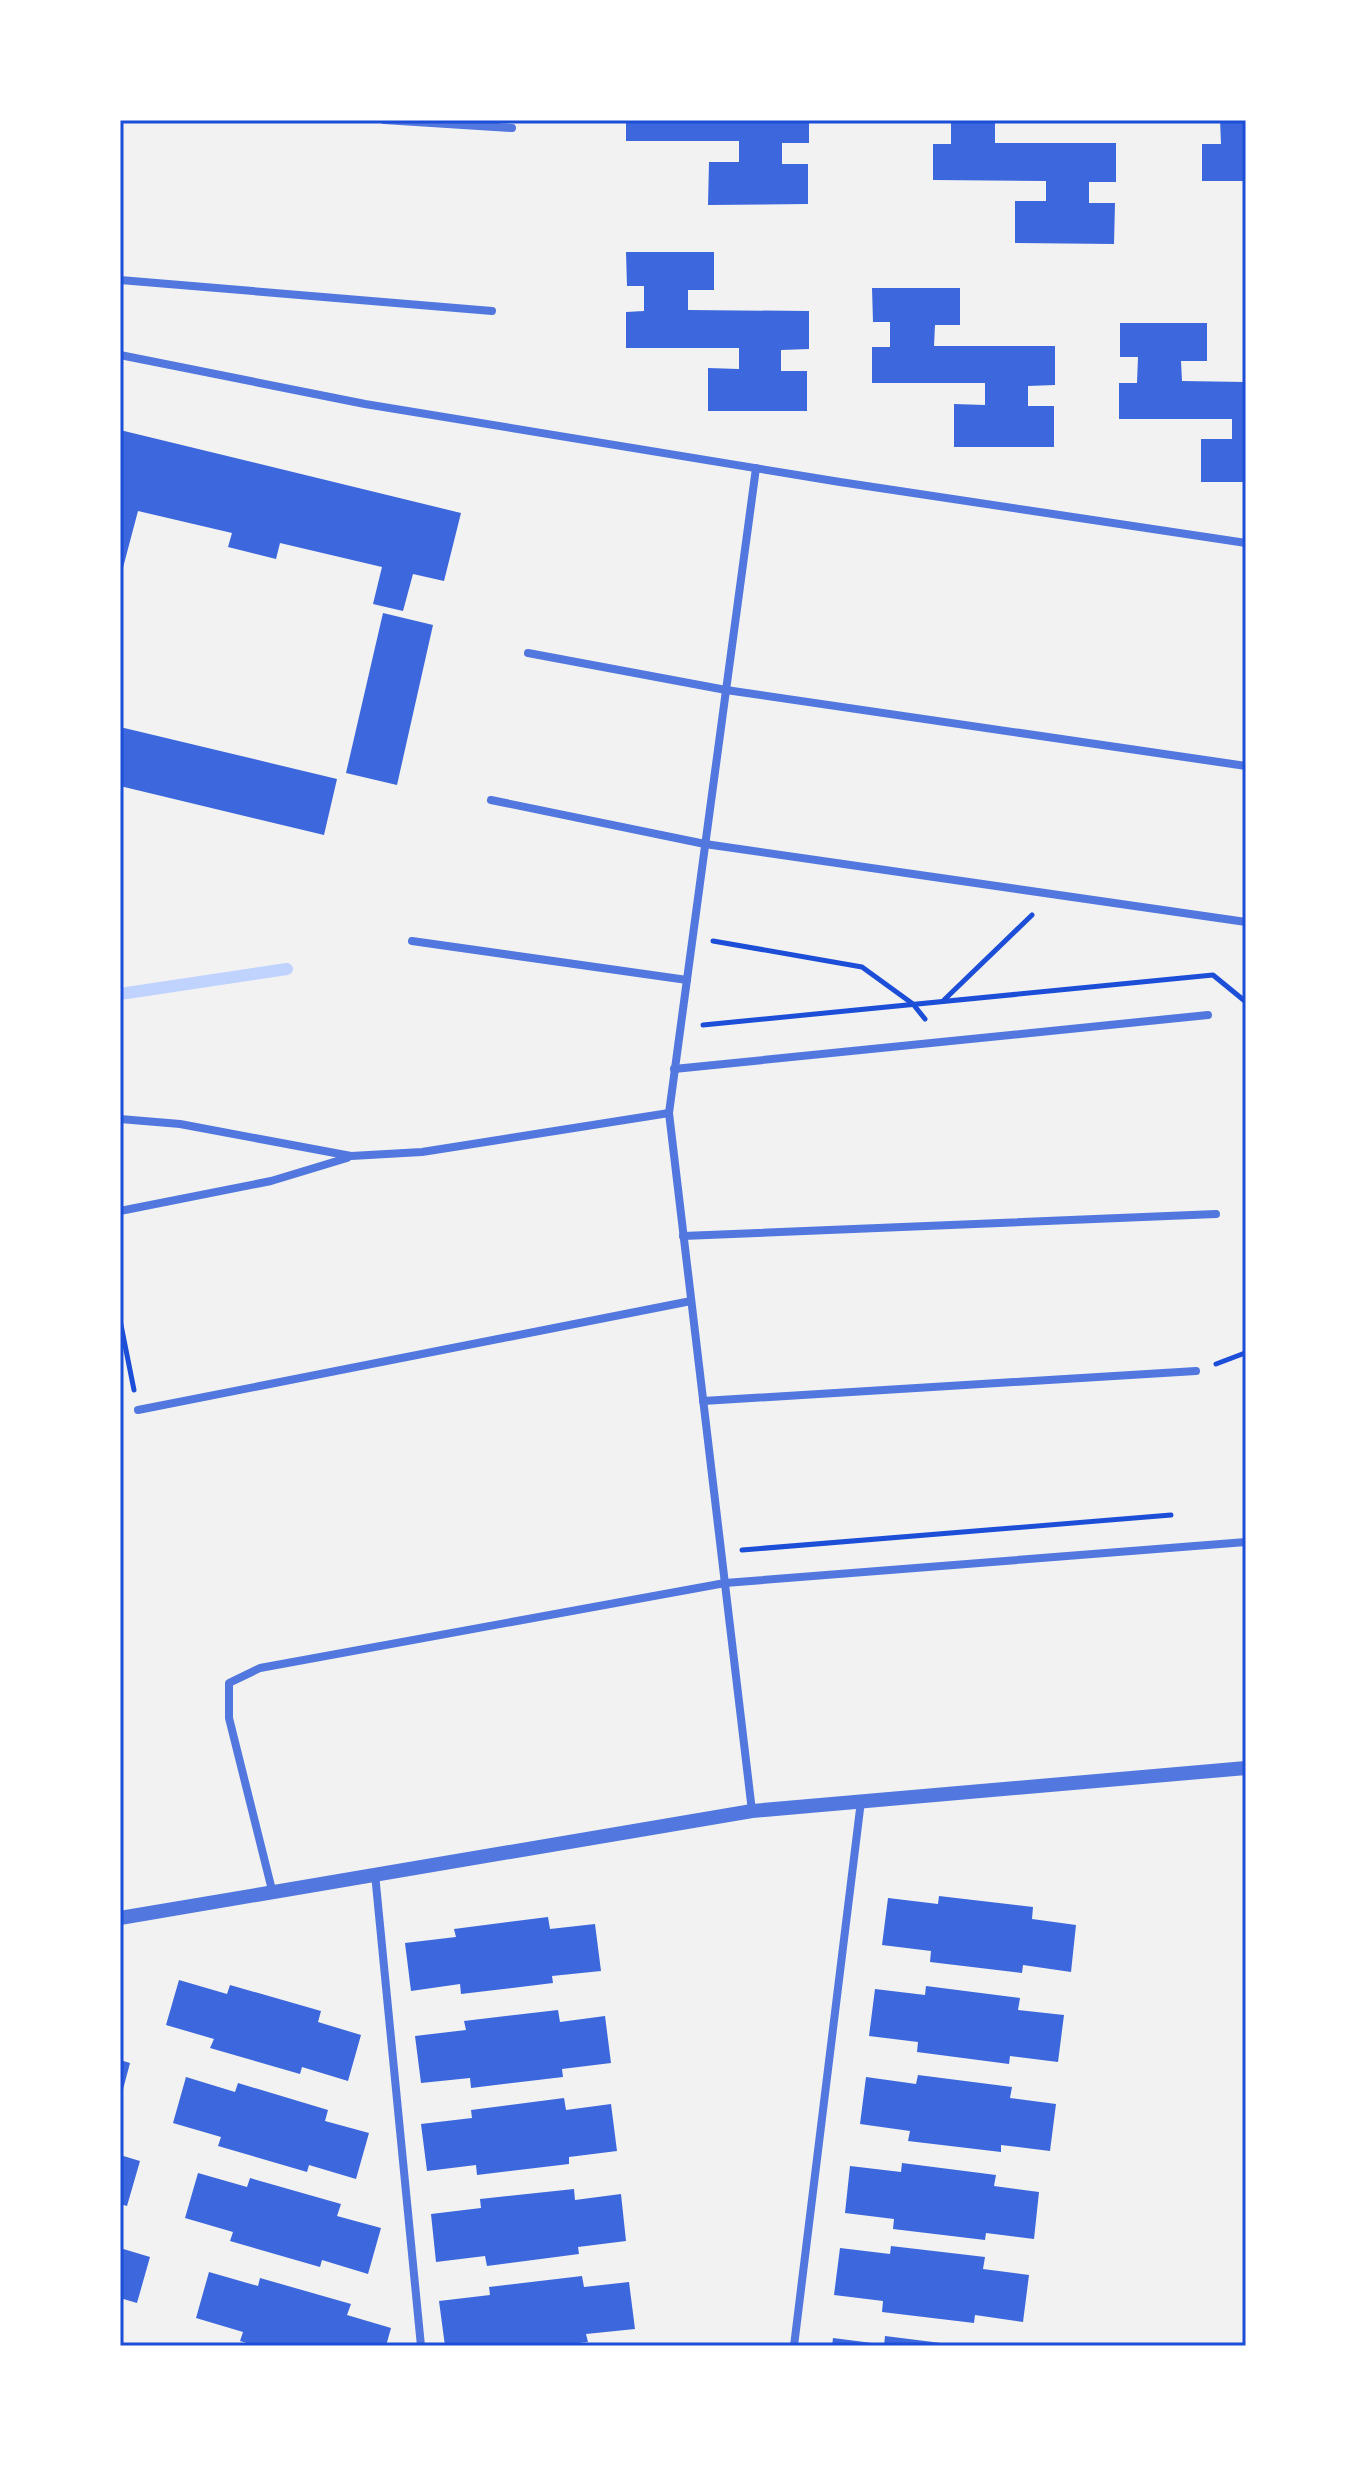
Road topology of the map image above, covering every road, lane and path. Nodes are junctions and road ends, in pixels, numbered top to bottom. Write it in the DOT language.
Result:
graph roads {
  1 [pos="384,120"];
  2 [pos="512,128"];
  3 [pos="120,280"];
  4 [pos="492,311"];
  5 [pos="120,355"];
  6 [pos="756,468"];
  7 [pos="1246,543"];
  8 [pos="528,653"];
  9 [pos="726,690"];
  10 [pos="1246,766"];
  11 [pos="491,800"];
  12 [pos="705,844"];
  13 [pos="1034,913"];
  14 [pos="1246,922"];
  15 [pos="692,938"];
  16 [pos="412,941"];
  17 [pos="687,980"];
  18 [pos="943,1002"];
  19 [pos="1246,1002"];
  20 [pos="913,1004"];
  21 [pos="1208,1015"];
  22 [pos="680,1027"];
  23 [pos="944,1042"];
  24 [pos="674,1069"];
  25 [pos="669,1113"];
  26 [pos="120,1119"];
  27 [pos="351,1156"];
  28 [pos="120,1211"];
  29 [pos="1216,1214"];
  30 [pos="683,1236"];
  31 [pos="691,1301"];
  32 [pos="120,1320"];
  33 [pos="1196,1371"];
  34 [pos="703,1401"];
  35 [pos="138,1410"];
  36 [pos="1171,1515"];
  37 [pos="1246,1542"];
  38 [pos="721,1552"];
  39 [pos="725,1583"];
  40 [pos="1246,1768"];
  41 [pos="861,1801"];
  42 [pos="752,1811"];
  43 [pos="375,1874"];
  44 [pos="273,1894"];
  45 [pos="120,1918"];
  46 [pos="421,2346"];
  47 [pos="794,2346"];
  1 -- 2 [label="street"];
  3 -- 4 [label="street"];
  5 -- 6 [label="street"];
  6 -- 7 [label="street"];
  6 -- 9 [label="street"];
  8 -- 9 [label="street"];
  9 -- 10 [label="street"];
  9 -- 12 [label="street"];
  11 -- 12 [label="street"];
  12 -- 14 [label="street"];
  12 -- 15 [label="street"];
  13 -- 18 [label="path"];
  15 -- 17 [label="street"];
  15 -- 20 [label="path"];
  16 -- 17 [label="street"];
  17 -- 22 [label="street"];
  18 -- 19 [label="path"];
  18 -- 20 [label="path"];
  20 -- 22 [label="path"];
  20 -- 23 [label="path"];
  21 -- 23 [label="street"];
  22 -- 24 [label="street"];
  23 -- 24 [label="street"];
  24 -- 25 [label="street"];
  25 -- 27 [label="street"];
  25 -- 30 [label="street"];
  26 -- 27 [label="street"];
  27 -- 28 [label="street"];
  29 -- 30 [label="street"];
  30 -- 31 [label="street"];
  31 -- 34 [label="street"];
  31 -- 35 [label="street"];
  32 -- 35 [label="path"];
  33 -- 34 [label="street"];
  34 -- 38 [label="street"];
  36 -- 38 [label="path"];
  37 -- 39 [label="street"];
  38 -- 39 [label="street"];
  39 -- 42 [label="street"];
  39 -- 44 [label="street"];
  40 -- 41 [label="street"];
  41 -- 42 [label="street"];
  41 -- 47 [label="street"];
  42 -- 43 [label="street"];
  43 -- 44 [label="street"];
  43 -- 46 [label="street"];
  44 -- 45 [label="street"];
}
